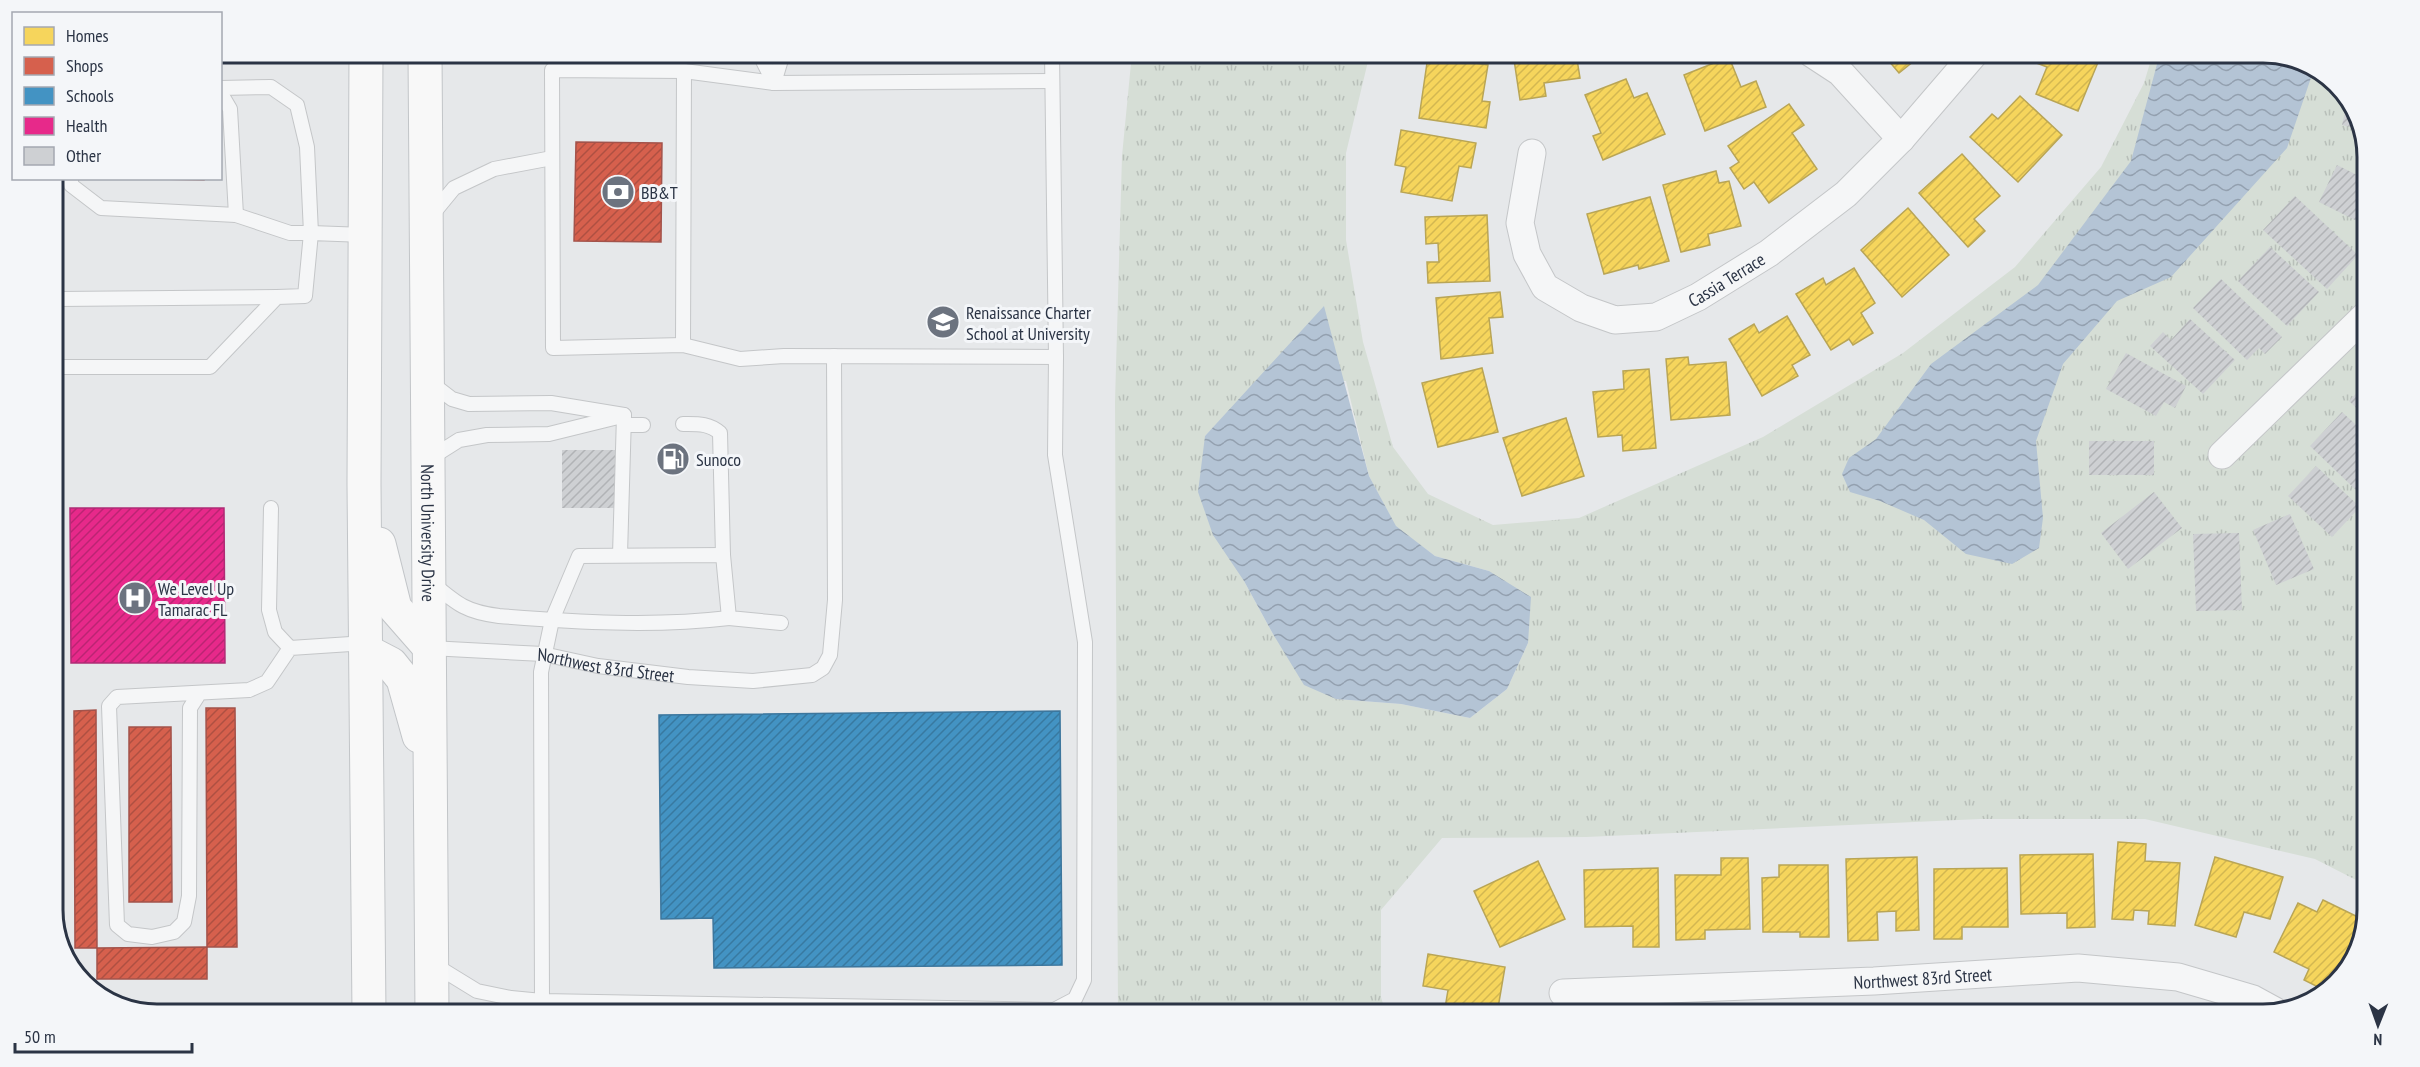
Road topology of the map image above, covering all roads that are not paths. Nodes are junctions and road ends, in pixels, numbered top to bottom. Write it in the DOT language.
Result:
graph roads {
  1 [pos="366,63"];
  2 [pos="425,63"];
  3 [pos="764,63"];
  4 [pos="780,63"];
  5 [pos="1052,63"];
  6 [pos="1827,63"];
  7 [pos="1966,63"];
  8 [pos="684,71"];
  9 [pos="1052,81"];
  10 [pos="774,83"];
  11 [pos="222,90"];
  12 [pos="222,94"];
  13 [pos="1901,139"];
  14 [pos="1532,153"];
  15 [pos="552,158"];
  16 [pos="71,180"];
  17 [pos="236,215"];
  18 [pos="426,222"];
  19 [pos="311,234"];
  20 [pos="366,235"];
  21 [pos="277,297"];
  22 [pos="63,299"];
  23 [pos="2357,324"];
  24 [pos="683,345"];
  25 [pos="834,356"];
  26 [pos="1056,357"];
  27 [pos="63,367"];
  28 [pos="427,379"];
  29 [pos="624,420"];
  30 [pos="682,424"];
  31 [pos="643,425"];
  32 [pos="2222,455"];
  33 [pos="427,460"];
  34 [pos="364,484"];
  35 [pos="271,508"];
  36 [pos="620,555"];
  37 [pos="723,555"];
  38 [pos="428,579"];
  39 [pos="729,618"];
  40 [pos="552,620"];
  41 [pos="781,623"];
  42 [pos="366,647"];
  43 [pos="290,648"];
  44 [pos="430,648"];
  45 [pos="543,654"];
  46 [pos="199,694"];
  47 [pos="430,778"];
  48 [pos="431,963"];
  49 [pos="1563,993"];
  50 [pos="542,1001"];
  51 [pos="369,1004"];
  52 [pos="432,1004"];
  53 [pos="713,1004"];
  54 [pos="1065,1004"];
  55 [pos="2262,1004"];
  1 -- 20 [label="main road"];
  2 -- 18 [label="main road, North University Drive"];
  3 -- 10 [label="lane"];
  4 -- 10 [label="lane"];
  5 -- 9 [label="lane"];
  6 -- 13 [label="street"];
  7 -- 13 [label="street, Cassia Terrace"];
  8 -- 10 [label="lane"];
  8 -- 15 [label="lane"];
  8 -- 24 [label="lane"];
  9 -- 10 [label="lane"];
  9 -- 26 [label="lane"];
  11 -- 19 [label="lane"];
  12 -- 17 [label="lane"];
  13 -- 14 [label="street, Cassia Terrace"];
  15 -- 18 [label="lane"];
  15 -- 24 [label="lane"];
  16 -- 17 [label="lane"];
  17 -- 19 [label="lane"];
  18 -- 28 [label="main road, North University Drive"];
  19 -- 20 [label="lane"];
  19 -- 21 [label="lane"];
  20 -- 34 [label="main road"];
  21 -- 22 [label="lane"];
  21 -- 27 [label="lane"];
  23 -- 32 [label="street"];
  24 -- 25 [label="lane"];
  25 -- 26 [label="lane"];
  25 -- 45 [label="lane, Northwest 83rd Street"];
  26 -- 54 [label="lane"];
  28 -- 29 [label="lane"];
  28 -- 33 [label="main road, North University Drive"];
  29 -- 31 [label="lane"];
  29 -- 33 [label="lane"];
  29 -- 36 [label="lane"];
  30 -- 37 [label="lane"];
  33 -- 38 [label="main road, North University Drive"];
  34 -- 42 [label="main road"];
  34 -- 44 [label="main road"];
  35 -- 43 [label="lane"];
  36 -- 37 [label="lane"];
  36 -- 40 [label="lane"];
  37 -- 39 [label="lane"];
  38 -- 40 [label="lane, Northwest 83rd Street"];
  38 -- 44 [label="main road, North University Drive"];
  39 -- 40 [label="lane, Northwest 83rd Street"];
  39 -- 41 [label="lane, Northwest 83rd Street"];
  40 -- 45 [label="lane"];
  42 -- 43 [label="lane"];
  42 -- 47 [label="main road"];
  42 -- 51 [label="main road"];
  43 -- 46 [label="lane"];
  44 -- 45 [label="lane, Northwest 83rd Street"];
  44 -- 47 [label="main road, North University Drive"];
  45 -- 50 [label="lane"];
  46 -- 46 [label="lane"];
  47 -- 48 [label="main road, North University Drive"];
  48 -- 50 [label="lane"];
  48 -- 52 [label="main road, North University Drive"];
  49 -- 55 [label="street, Northwest 83rd Street"];
  50 -- 53 [label="lane"];
}
